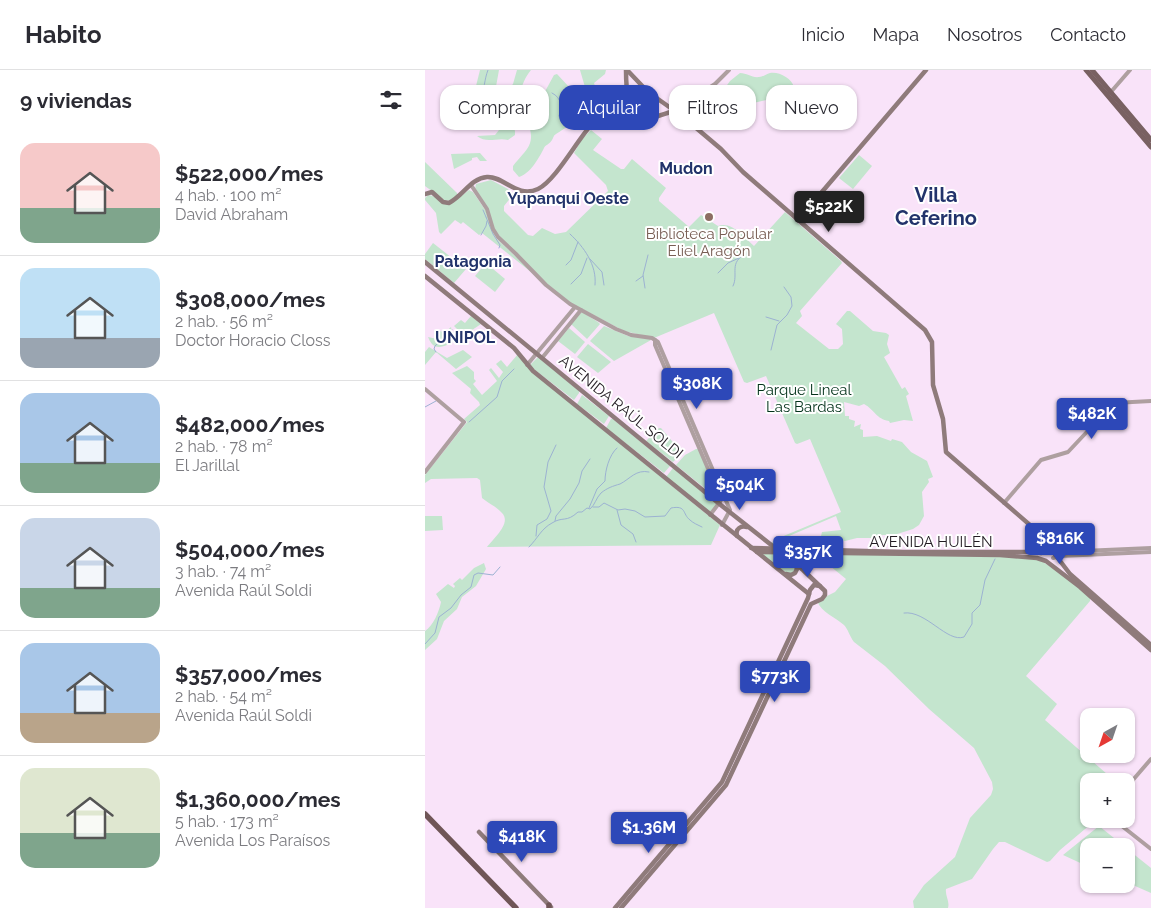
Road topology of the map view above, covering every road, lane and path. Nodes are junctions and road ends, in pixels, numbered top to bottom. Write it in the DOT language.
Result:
graph roads {
  1 [pos="626,70"];
  2 [pos="729,70"];
  3 [pos="926,70"];
  4 [pos="1085,70"];
  5 [pos="1092,70"];
  6 [pos="1129,70"];
  7 [pos="626,83"];
  8 [pos="714,85"];
  9 [pos="1109,93"];
  10 [pos="666,106"];
  11 [pos="669,108"];
  12 [pos="669,112"];
  13 [pos="663,114"];
  14 [pos="659,115"];
  15 [pos="588,130"];
  16 [pos="698,130"];
  17 [pos="1151,140"];
  18 [pos="1151,147"];
  19 [pos="471,185"];
  20 [pos="425,194"];
  21 [pos="798,220"];
  22 [pos="427,264"];
  23 [pos="425,275"];
  24 [pos="575,307"];
  25 [pos="581,310"];
  26 [pos="655,340"];
  27 [pos="536,354"];
  28 [pos="542,358"];
  29 [pos="527,365"];
  30 [pos="425,389"];
  31 [pos="1151,401"];
  32 [pos="425,472"];
  33 [pos="1004,503"];
  34 [pos="719,504"];
  35 [pos="730,512"];
  36 [pos="710,515"];
  37 [pos="722,524"];
  38 [pos="1032,528"];
  39 [pos="755,532"];
  40 [pos="739,538"];
  41 [pos="751,548"];
  42 [pos="1151,548"];
  43 [pos="778,550"];
  44 [pos="757,552"];
  45 [pos="789,552"];
  46 [pos="1041,552"];
  47 [pos="1151,552"];
  48 [pos="1053,553"];
  49 [pos="788,558"];
  50 [pos="1045,561"];
  51 [pos="795,564"];
  52 [pos="779,570"];
  53 [pos="821,586"];
  54 [pos="809,594"];
  55 [pos="815,601"];
  56 [pos="1151,645"];
  57 [pos="1151,650"];
  58 [pos="1151,759"];
  59 [pos="1135,778"];
  60 [pos="425,814"];
  61 [pos="1124,828"];
  62 [pos="479,832"];
  63 [pos="1151,850"];
  64 [pos="550,907"];
  65 [pos="517,908"];
  66 [pos="615,908"];
  67 [pos="621,908"];
  1 -- 7 [label="main road"];
  1 -- 10 [label="main road"];
  2 -- 8 [label="street"];
  3 -- 21 [label="main road"];
  4 -- 9 [label="main road"];
  5 -- 9 [label="main road"];
  6 -- 9 [label="street"];
  9 -- 17 [label="main road"];
  9 -- 18 [label="main road"];
  10 -- 11 [label="main road"];
  10 -- 13 [label="main road"];
  12 -- 13 [label="main road"];
  13 -- 14 [label="main road"];
  15 -- 19 [label="main road"];
  16 -- 21 [label="main road"];
  19 -- 20 [label="main road"];
  19 -- 24 [label="street"];
  21 -- 33 [label="main road"];
  22 -- 23 [label="main road, AVENIDA RAÚL SOLDI"];
  22 -- 27 [label="main road, AVENIDA RAÚL SOLDI"];
  23 -- 29 [label="main road, AVENIDA RAÚL SOLDI"];
  24 -- 25 [label="street"];
  24 -- 27 [label="street"];
  25 -- 26 [label="street"];
  25 -- 28 [label="street"];
  26 -- 34 [label="street"];
  26 -- 35 [label="street"];
  27 -- 28 [label="main road, AVENIDA RAÚL SOLDI"];
  27 -- 29 [label="street"];
  28 -- 34 [label="main road, AVENIDA RAÚL SOLDI"];
  29 -- 36 [label="main road, AVENIDA RAÚL SOLDI"];
  30 -- 32 [label="street"];
  31 -- 33 [label="street"];
  33 -- 38 [label="main road"];
  34 -- 35 [label="main road, AVENIDA RAÚL SOLDI"];
  34 -- 36 [label="street"];
  35 -- 37 [label="street"];
  35 -- 39 [label="main road, AVENIDA RAÚL SOLDI"];
  36 -- 37 [label="main road, AVENIDA RAÚL SOLDI"];
  37 -- 40 [label="main road, AVENIDA RAÚL SOLDI"];
  38 -- 46 [label="main road"];
  38 -- 48 [label="main road"];
  39 -- 40 [label="main road"];
  39 -- 43 [label="main road, AVENIDA RAÚL SOLDI"];
  40 -- 41 [label="main road, AVENIDA RAÚL SOLDI"];
  41 -- 43 [label="main road, AVENIDA HUILÉN"];
  41 -- 44 [label="main road, AVENIDA RAÚL SOLDI"];
  42 -- 48 [label="street"];
  43 -- 44 [label="main road, AVENIDA HUILÉN"];
  43 -- 45 [label="main road, AVENIDA HUILÉN"];
  43 -- 46 [label="main road, AVENIDA HUILÉN"];
  43 -- 49 [label="main road, AVENIDA RAÚL SOLDI"];
  44 -- 52 [label="main road, AVENIDA RAÚL SOLDI"];
  45 -- 49 [label="main road"];
  45 -- 50 [label="main road, AVENIDA HUILÉN"];
  46 -- 48 [label="main road, AVENIDA HUILÉN"];
  46 -- 50 [label="main road"];
  47 -- 48 [label="street"];
  48 -- 50 [label="main road"];
  48 -- 56 [label="main road"];
  49 -- 51 [label="main road, AVENIDA RAÚL SOLDI"];
  50 -- 57 [label="main road"];
  51 -- 52 [label="main road"];
  51 -- 53 [label="main road, AVENIDA RAÚL SOLDI"];
  52 -- 54 [label="main road, AVENIDA RAÚL SOLDI"];
  53 -- 54 [label="main road"];
  53 -- 55 [label="main road"];
  54 -- 55 [label="main road"];
  54 -- 66 [label="main road"];
  55 -- 67 [label="main road"];
  58 -- 59 [label="street"];
  60 -- 65 [label="highway"];
  61 -- 63 [label="street"];
  62 -- 64 [label="main road"];
}
